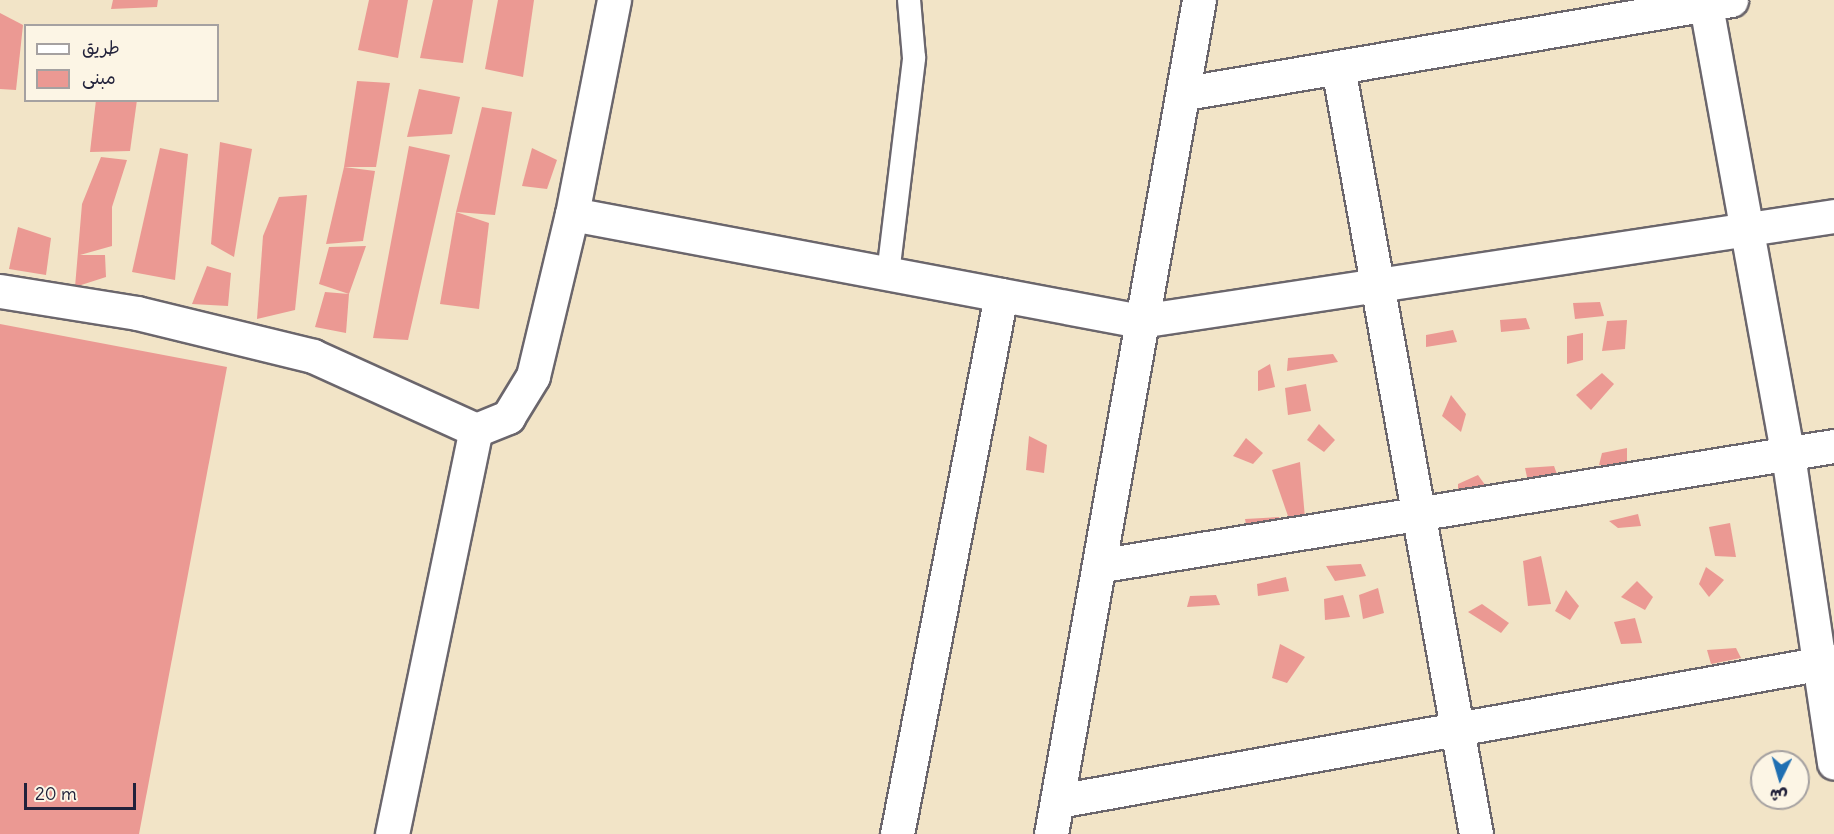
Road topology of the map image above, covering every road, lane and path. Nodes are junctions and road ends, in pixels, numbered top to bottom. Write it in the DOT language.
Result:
graph roads {
  1 [pos="614,0"];
  2 [pos="909,0"];
  3 [pos="1199,0"];
  4 [pos="1714,1"];
  5 [pos="1338,67"];
  6 [pos="1186,93"];
  7 [pos="572,214"];
  8 [pos="1834,216"];
  9 [pos="1749,232"];
  10 [pos="888,274"];
  11 [pos="1378,286"];
  12 [pos="0,291"];
  13 [pos="1001,295"];
  14 [pos="1140,321"];
  15 [pos="476,430"];
  16 [pos="1834,446"];
  17 [pos="1788,455"];
  18 [pos="1419,512"];
  19 [pos="1103,566"];
  20 [pos="1826,662"];
  21 [pos="1456,727"];
  22 [pos="1834,763"];
  23 [pos="1058,801"];
  24 [pos="392,834"];
  25 [pos="897,834"];
  26 [pos="1051,834"];
  27 [pos="1476,834"];
  1 -- 7 [label="street"];
  2 -- 10 [label="lane"];
  3 -- 6 [label="street"];
  4 -- 5 [label="street"];
  4 -- 9 [label="street"];
  5 -- 6 [label="street"];
  5 -- 11 [label="street"];
  6 -- 14 [label="street"];
  7 -- 10 [label="street"];
  7 -- 15 [label="street"];
  8 -- 9 [label="street"];
  9 -- 11 [label="street"];
  9 -- 17 [label="street"];
  10 -- 13 [label="street"];
  11 -- 14 [label="street"];
  11 -- 18 [label="street"];
  12 -- 15 [label="street"];
  13 -- 14 [label="street"];
  13 -- 25 [label="street"];
  14 -- 19 [label="street"];
  15 -- 24 [label="street"];
  16 -- 17 [label="street"];
  17 -- 18 [label="street"];
  17 -- 20 [label="street"];
  18 -- 19 [label="street"];
  18 -- 21 [label="street"];
  19 -- 23 [label="street"];
  20 -- 21 [label="street"];
  20 -- 22 [label="street"];
  21 -- 23 [label="street"];
  21 -- 27 [label="street"];
  23 -- 26 [label="street"];
}
